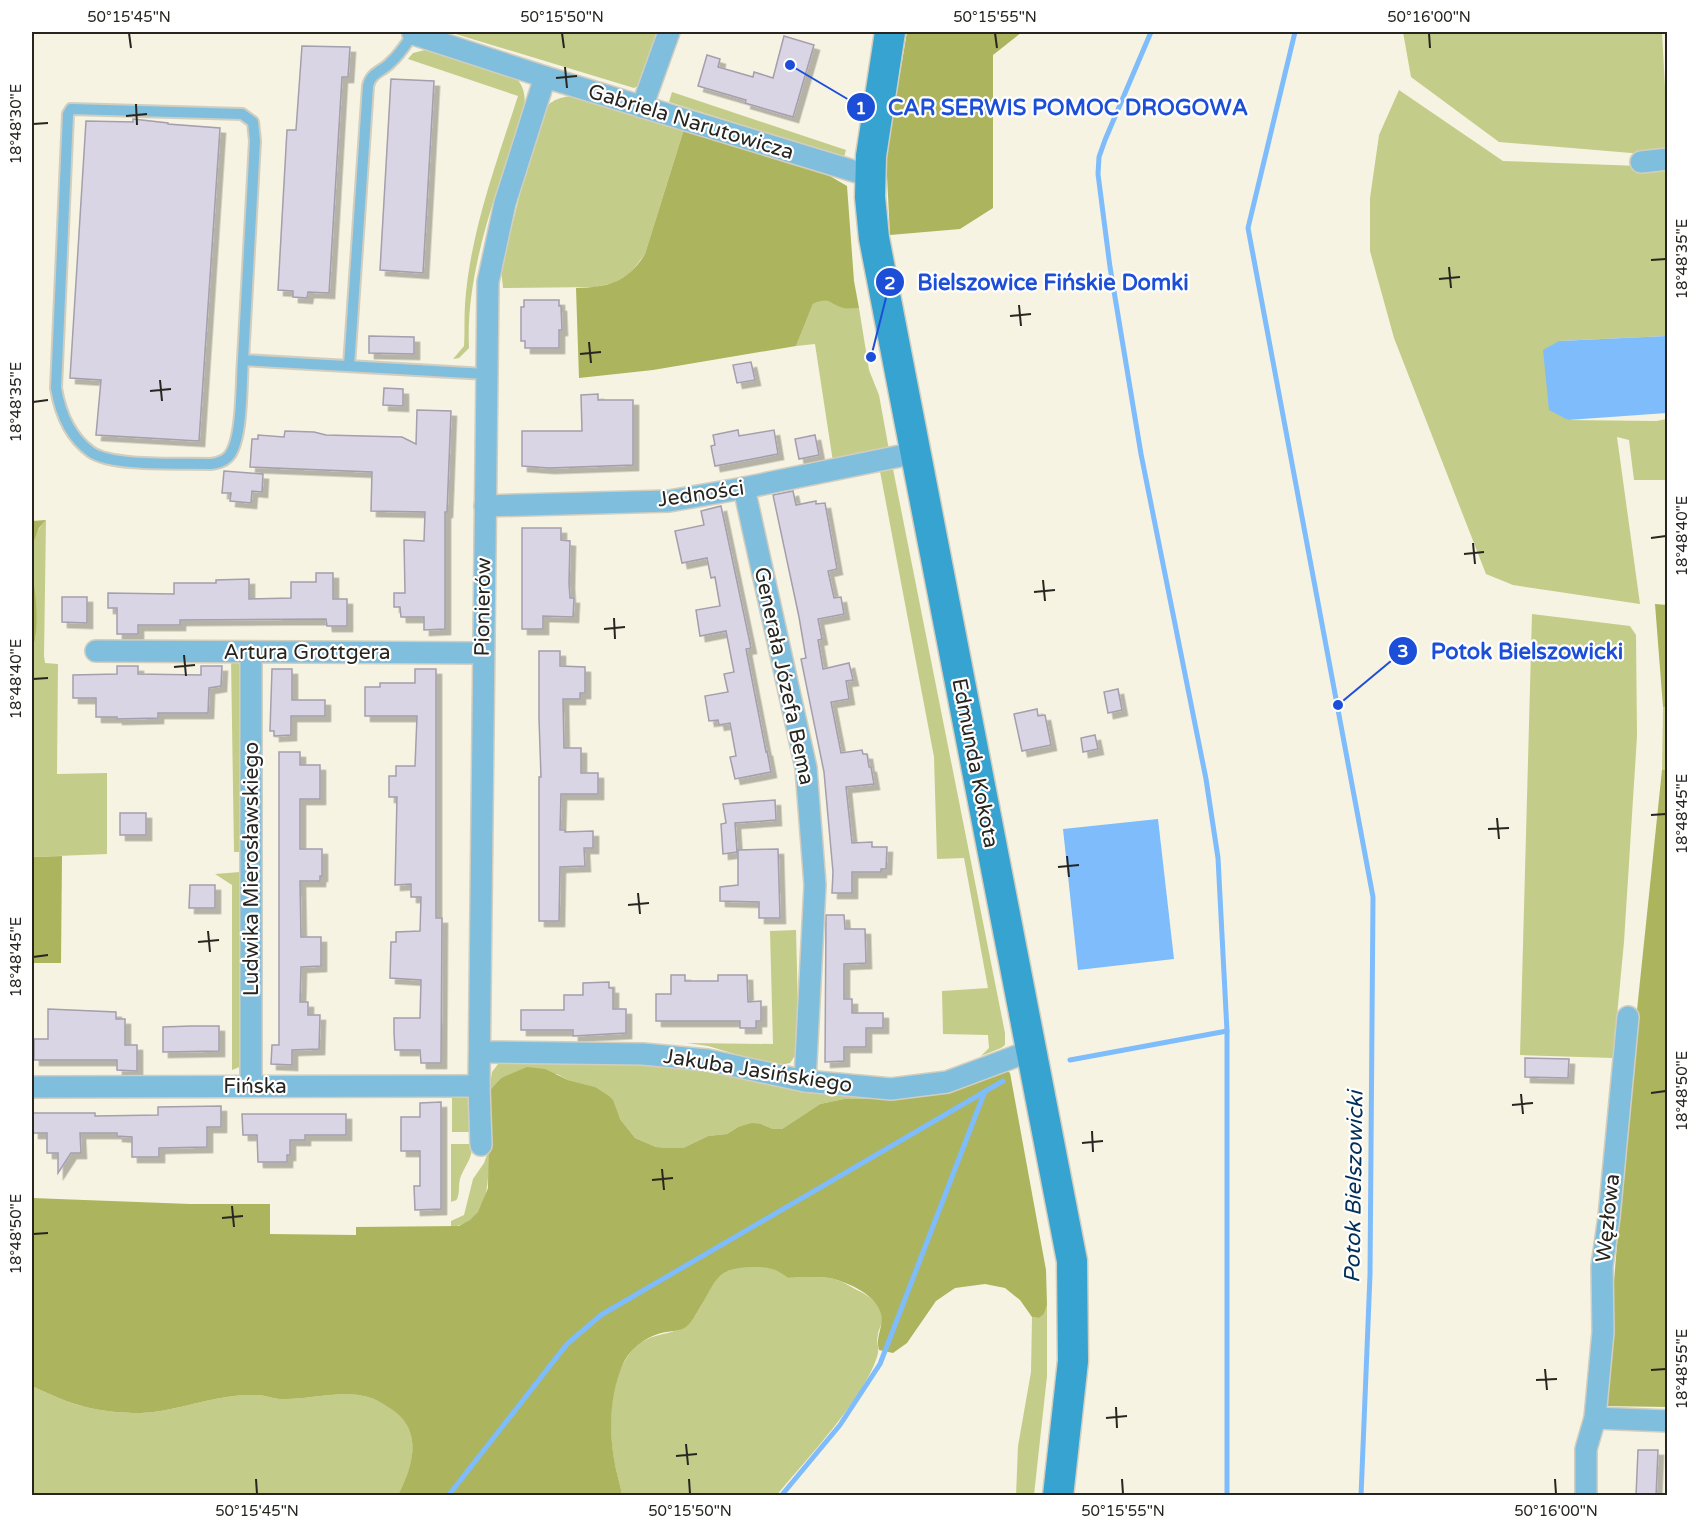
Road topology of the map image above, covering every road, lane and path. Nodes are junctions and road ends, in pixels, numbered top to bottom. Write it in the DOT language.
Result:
graph roads {
  1 [pos="411,32"];
  2 [pos="669,32"];
  3 [pos="890,32"];
  4 [pos="545,77"];
  5 [pos="642,106"];
  6 [pos="1668,159"];
  7 [pos="1641,162"];
  8 [pos="870,176"];
  9 [pos="243,360"];
  10 [pos="349,366"];
  11 [pos="486,374"];
  12 [pos="915,453"];
  13 [pos="744,488"];
  14 [pos="485,506"];
  15 [pos="96,651"];
  16 [pos="251,652"];
  17 [pos="483,653"];
  18 [pos="1628,1017"];
  19 [pos="1030,1051"];
  20 [pos="480,1052"];
  21 [pos="805,1081"];
  22 [pos="250,1086"];
  23 [pos="479,1086"];
  24 [pos="32,1087"];
  25 [pos="481,1145"];
  26 [pos="1595,1418"];
  27 [pos="1668,1420"];
  28 [pos="1058,1496"];
  29 [pos="1586,1496"];
  1 -- 4 [label="street, Gabriela Narutowicza"];
  1 -- 10 [label="lane"];
  2 -- 5 [label="street"];
  3 -- 8 [label="street, Edmunda Kokota"];
  4 -- 5 [label="street, Gabriela Narutowicza"];
  4 -- 11 [label="street, Pionierów"];
  5 -- 8 [label="street, Gabriela Narutowicza"];
  6 -- 7 [label="street"];
  8 -- 12 [label="street, Edmunda Kokota"];
  9 -- 9 [label="lane"];
  9 -- 10 [label="lane"];
  10 -- 11 [label="lane"];
  11 -- 14 [label="street, Pionierów"];
  12 -- 13 [label="street, Jedności"];
  12 -- 19 [label="street, Edmunda Kokota"];
  13 -- 14 [label="street, Jedności"];
  13 -- 21 [label="street, Generała Józefa Bema"];
  14 -- 17 [label="street, Pionierów"];
  15 -- 16 [label="street, Artura Grottgera"];
  16 -- 17 [label="street, Artura Grottgera"];
  16 -- 22 [label="street, Ludwika Mierosławskiego"];
  17 -- 20 [label="street, Pionierów"];
  18 -- 26 [label="street, Węzłowa"];
  19 -- 21 [label="street, Jakuba Jasińskiego"];
  19 -- 28 [label="street, Edmunda Kokota"];
  20 -- 21 [label="street, Jakuba Jasińskiego"];
  20 -- 23 [label="street, Pionierów"];
  22 -- 23 [label="street, Fińska"];
  22 -- 24 [label="street, Fińska"];
  23 -- 25 [label="street, Pionierów"];
  26 -- 27 [label="street"];
  26 -- 29 [label="street, Węzłowa"];
}
